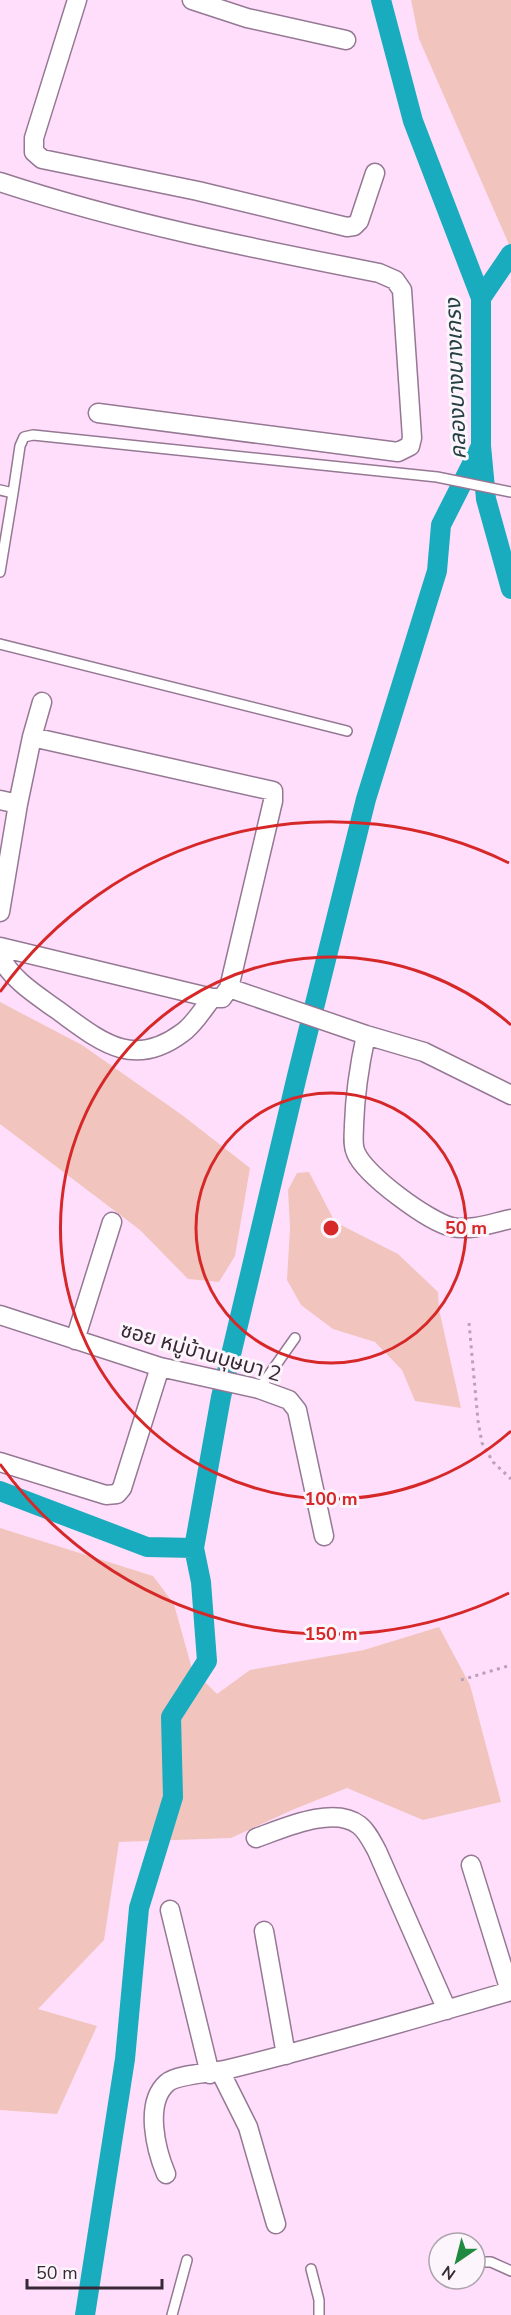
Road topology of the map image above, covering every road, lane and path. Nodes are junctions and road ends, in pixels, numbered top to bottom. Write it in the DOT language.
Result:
graph roads {
  1 [pos="77,0"];
  2 [pos="192,0"];
  3 [pos="346,40"];
  4 [pos="375,173"];
  5 [pos="0,182"];
  6 [pos="98,413"];
  7 [pos="0,490"];
  8 [pos="511,492"];
  9 [pos="13,493"];
  10 [pos="0,572"];
  11 [pos="0,644"];
  12 [pos="42,702"];
  13 [pos="347,731"];
  14 [pos="32,737"];
  15 [pos="0,800"];
  16 [pos="18,804"];
  17 [pos="0,912"];
  18 [pos="0,947"];
  19 [pos="0,956"];
  20 [pos="229,988"];
  21 [pos="212,998"];
  22 [pos="366,1035"];
  23 [pos="511,1095"];
  24 [pos="511,1219"];
  25 [pos="112,1222"];
  26 [pos="0,1315"];
  27 [pos="469,1323"];
  28 [pos="295,1338"];
  29 [pos="75,1340"];
  30 [pos="160,1366"];
  31 [pos="259,1389"];
  32 [pos="0,1462"];
  33 [pos="510,1476"];
  34 [pos="324,1536"];
  35 [pos="511,1665"];
  36 [pos="460,1680"];
  37 [pos="256,1838"];
  38 [pos="471,1865"];
  39 [pos="170,1910"];
  40 [pos="264,1931"];
  41 [pos="511,1991"];
  42 [pos="447,2010"];
  43 [pos="286,2055"];
  44 [pos="215,2072"];
  45 [pos="166,2174"];
  46 [pos="276,2224"];
  47 [pos="188,2260"];
  48 [pos="487,2262"];
  49 [pos="311,2269"];
  50 [pos="511,2271"];
  51 [pos="172,2315"];
  52 [pos="319,2315"];
  1 -- 4 [label="street"];
  2 -- 3 [label="street"];
  5 -- 6 [label="street"];
  7 -- 9 [label="lane"];
  8 -- 9 [label="lane"];
  9 -- 10 [label="lane"];
  11 -- 13 [label="lane"];
  12 -- 14 [label="street"];
  14 -- 16 [label="street"];
  14 -- 20 [label="street"];
  15 -- 16 [label="street"];
  16 -- 17 [label="street"];
  18 -- 21 [label="street"];
  19 -- 21 [label="street"];
  20 -- 21 [label="street"];
  20 -- 22 [label="street"];
  22 -- 23 [label="street"];
  22 -- 24 [label="street"];
  25 -- 29 [label="street"];
  26 -- 29 [label="street, ซอย หมู่บ้านบุษบา 2"];
  27 -- 33 [label="path"];
  28 -- 31 [label="lane"];
  29 -- 30 [label="street, ซอย หมู่บ้านบุษบา 2"];
  30 -- 31 [label="street, ซอย หมู่บ้านบุษบา 2"];
  30 -- 32 [label="street"];
  31 -- 34 [label="street, ซอย หมู่บ้านบุษบา 2"];
  35 -- 36 [label="path"];
  37 -- 42 [label="street"];
  38 -- 41 [label="street"];
  39 -- 44 [label="street"];
  40 -- 43 [label="street"];
  41 -- 42 [label="street"];
  42 -- 43 [label="street"];
  43 -- 44 [label="street"];
  44 -- 45 [label="street"];
  44 -- 46 [label="street"];
  47 -- 51 [label="lane"];
  48 -- 50 [label="lane"];
  49 -- 52 [label="lane"];
}
